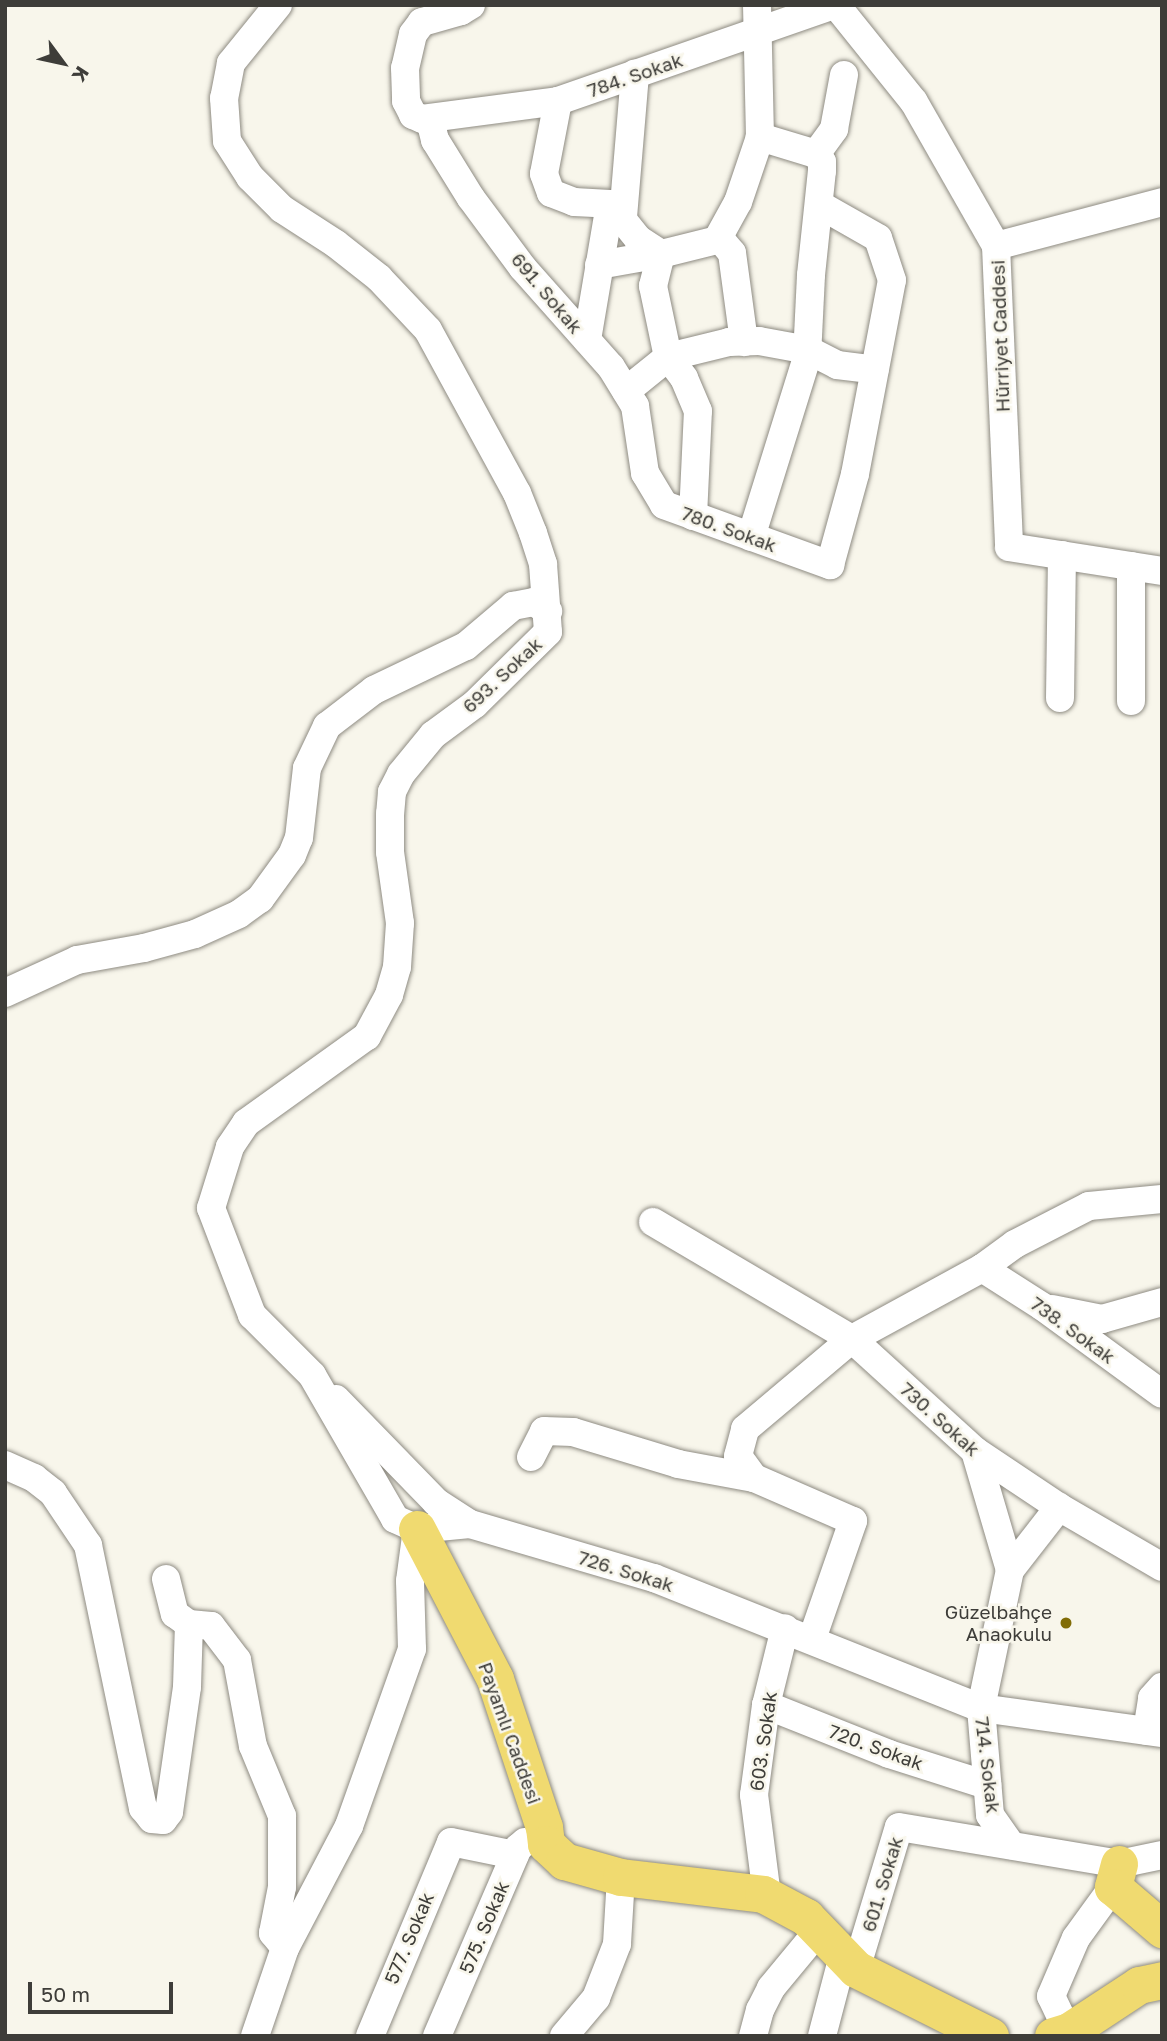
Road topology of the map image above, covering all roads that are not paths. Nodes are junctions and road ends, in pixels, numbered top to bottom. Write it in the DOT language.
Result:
graph roads {
  1 [pos="278,5"];
  2 [pos="471,5"];
  3 [pos="835,5"];
  4 [pos="421,14"];
  5 [pos="757,19"];
  6 [pos="635,74"];
  7 [pos="844,75"];
  8 [pos="558,101"];
  9 [pos="430,120"];
  10 [pos="760,137"];
  11 [pos="816,153"];
  12 [pos="1162,202"];
  13 [pos="820,205"];
  14 [pos="616,210"];
  15 [pos="718,240"];
  16 [pos="996,246"];
  17 [pos="661,254"];
  18 [pos="599,265"];
  19 [pos="587,340"];
  20 [pos="744,342"];
  21 [pos="808,350"];
  22 [pos="668,357"];
  23 [pos="875,370"];
  24 [pos="626,391"];
  25 [pos="645,473"];
  26 [pos="692,516"];
  27 [pos="751,537"];
  28 [pos="1062,555"];
  29 [pos="1131,566"];
  30 [pos="1162,571"];
  31 [pos="548,611"];
  32 [pos="1060,698"];
  33 [pos="1131,701"];
  34 [pos="5,993"];
  35 [pos="1162,1199"];
  36 [pos="211,1208"];
  37 [pos="653,1223"];
  38 [pos="982,1268"];
  39 [pos="1162,1302"];
  40 [pos="1043,1307"];
  41 [pos="852,1339"];
  42 [pos="312,1376"];
  43 [pos="1162,1394"];
  44 [pos="975,1451"];
  45 [pos="531,1457"];
  46 [pos="5,1465"];
  47 [pos="754,1478"];
  48 [pos="1059,1507"];
  49 [pos="470,1524"];
  50 [pos="417,1529"];
  51 [pos="1162,1567"];
  52 [pos="1010,1570"];
  53 [pos="166,1579"];
  54 [pos="189,1625"];
  55 [pos="785,1628"];
  56 [pos="813,1639"];
  57 [pos="1162,1687"];
  58 [pos="766,1705"];
  59 [pos="981,1707"];
  60 [pos="1154,1732"];
  61 [pos="987,1785"];
  62 [pos="544,1827"];
  63 [pos="1011,1845"];
  64 [pos="515,1855"];
  65 [pos="1162,1855"];
  66 [pos="1116,1875"];
  67 [pos="621,1877"];
  68 [pos="767,1896"];
  69 [pos="1162,1929"];
  70 [pos="285,1948"];
  71 [pos="839,1952"];
  72 [pos="1162,1980"];
  73 [pos="1064,2034"];
  74 [pos="439,2035"];
  75 [pos="255,2036"];
  76 [pos="370,2036"];
  77 [pos="564,2036"];
  78 [pos="753,2036"];
  79 [pos="822,2036"];
  80 [pos="990,2036"];
  1 -- 31 [label="street, 693. Sokak"];
  2 -- 4 [label="street"];
  3 -- 5 [label="street, 784. Sokak"];
  3 -- 16 [label="street, Hürriyet Caddesi"];
  4 -- 9 [label="street"];
  5 -- 6 [label="street, 784. Sokak"];
  5 -- 10 [label="street"];
  6 -- 8 [label="street, 784. Sokak"];
  6 -- 14 [label="street"];
  7 -- 11 [label="street"];
  8 -- 9 [label="street, 784. Sokak"];
  8 -- 14 [label="street"];
  9 -- 19 [label="street, 691. Sokak"];
  10 -- 11 [label="street"];
  10 -- 15 [label="street"];
  11 -- 13 [label="street"];
  12 -- 16 [label="street"];
  13 -- 21 [label="street"];
  13 -- 23 [label="street"];
  14 -- 17 [label="street"];
  14 -- 18 [label="street"];
  15 -- 17 [label="street"];
  15 -- 20 [label="street"];
  16 -- 28 [label="street, Hürriyet Caddesi"];
  17 -- 18 [label="street"];
  17 -- 22 [label="street"];
  18 -- 19 [label="street"];
  19 -- 24 [label="street, 691. Sokak"];
  20 -- 21 [label="street"];
  20 -- 22 [label="street"];
  21 -- 23 [label="street"];
  21 -- 27 [label="street"];
  22 -- 24 [label="street"];
  22 -- 26 [label="street"];
  23 -- 27 [label="street, 780. Sokak"];
  24 -- 25 [label="street, 691. Sokak"];
  25 -- 26 [label="street, 780. Sokak"];
  26 -- 27 [label="street, 780. Sokak"];
  28 -- 29 [label="street"];
  28 -- 32 [label="street"];
  29 -- 30 [label="street"];
  29 -- 33 [label="street"];
  31 -- 34 [label="street"];
  31 -- 36 [label="street, 693. Sokak"];
  35 -- 38 [label="street"];
  36 -- 42 [label="street, Payamlı Caddesi"];
  37 -- 41 [label="street, 730. Sokak"];
  38 -- 40 [label="street, 738. Sokak"];
  38 -- 41 [label="street"];
  39 -- 40 [label="street"];
  40 -- 43 [label="street, 738. Sokak"];
  41 -- 44 [label="street, 730. Sokak"];
  41 -- 47 [label="street"];
  42 -- 49 [label="street, 726. Sokak"];
  42 -- 50 [label="street, Payamlı Caddesi"];
  44 -- 48 [label="street, 730. Sokak"];
  44 -- 52 [label="street, 714. Sokak"];
  45 -- 47 [label="street"];
  46 -- 54 [label="street"];
  47 -- 56 [label="street"];
  48 -- 51 [label="street, 730. Sokak"];
  48 -- 52 [label="street"];
  49 -- 50 [label="street"];
  49 -- 55 [label="street, 726. Sokak"];
  50 -- 62 [label="main road, Payamlı Caddesi"];
  50 -- 70 [label="street"];
  52 -- 59 [label="street, 714. Sokak"];
  53 -- 54 [label="street"];
  54 -- 70 [label="street"];
  55 -- 56 [label="street, 726. Sokak"];
  55 -- 58 [label="street, 603. Sokak"];
  56 -- 59 [label="street, 726. Sokak"];
  57 -- 60 [label="street"];
  58 -- 61 [label="street, 720. Sokak"];
  58 -- 68 [label="street, 603. Sokak"];
  59 -- 60 [label="street, 726. Sokak"];
  59 -- 61 [label="street, 714. Sokak"];
  61 -- 63 [label="street, 714. Sokak"];
  62 -- 64 [label="street, 575. Sokak"];
  62 -- 67 [label="main road, Payamlı Caddesi"];
  63 -- 66 [label="street"];
  63 -- 71 [label="street, 601. Sokak"];
  64 -- 74 [label="street, 575. Sokak"];
  64 -- 76 [label="street, 577. Sokak"];
  65 -- 66 [label="street"];
  66 -- 69 [label="main road"];
  66 -- 73 [label="street"];
  67 -- 68 [label="main road, Payamlı Caddesi"];
  67 -- 77 [label="street"];
  68 -- 71 [label="main road, Payamlı Caddesi"];
  70 -- 75 [label="street"];
  71 -- 78 [label="street"];
  71 -- 79 [label="street"];
  71 -- 80 [label="main road, Payamlı Caddesi"];
  72 -- 73 [label="main road"];
}
